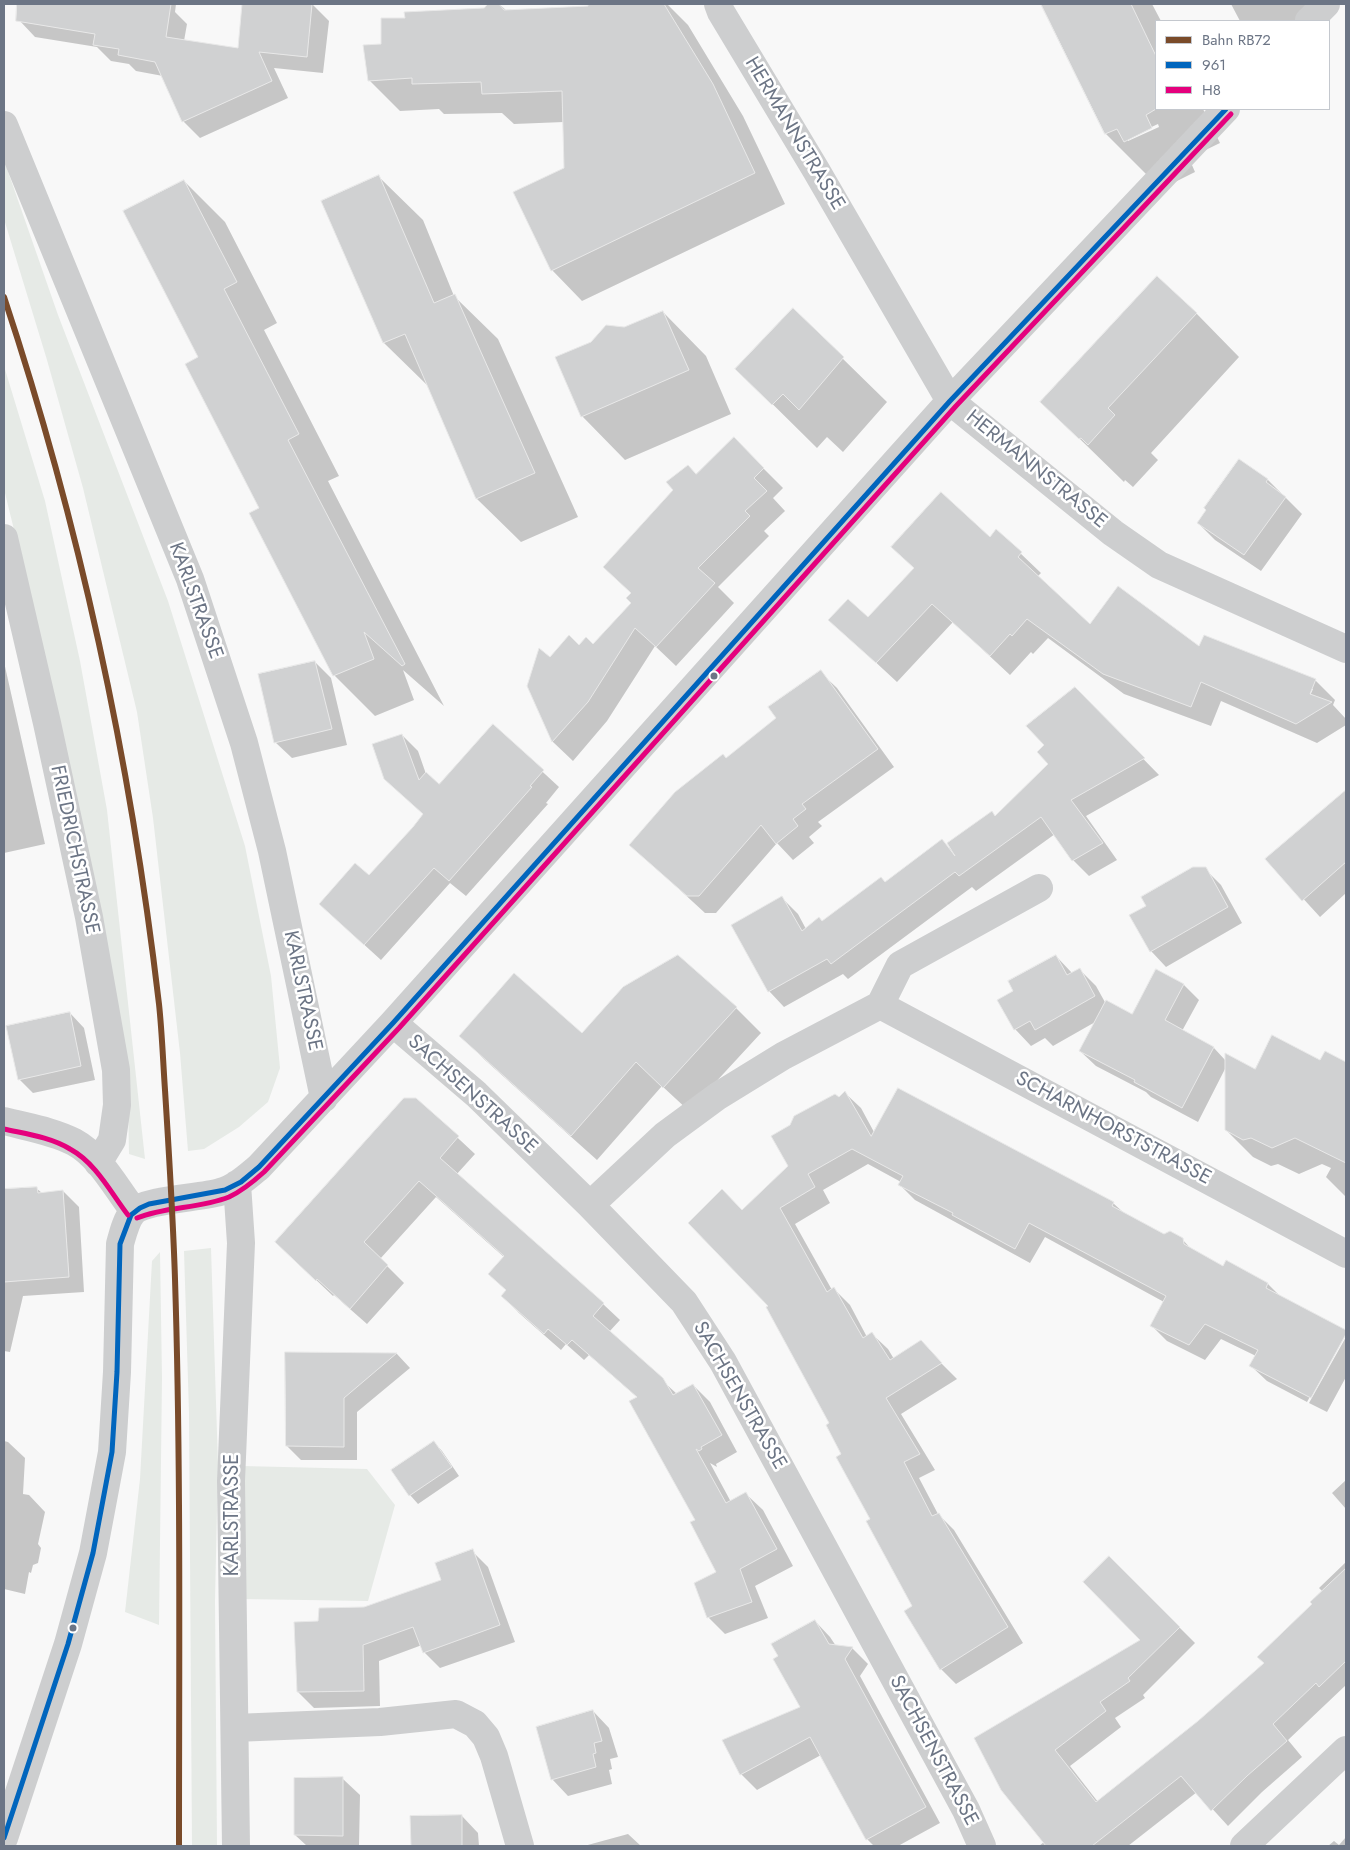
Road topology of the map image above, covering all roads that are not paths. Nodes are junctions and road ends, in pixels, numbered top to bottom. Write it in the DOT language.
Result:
graph roads {
  1 [pos="718,4"];
  2 [pos="1326,4"];
  3 [pos="1310,20"];
  4 [pos="1225,110"];
  5 [pos="4,125"];
  6 [pos="950,401"];
  7 [pos="4,538"];
  8 [pos="1346,649"];
  9 [pos="1039,888"];
  10 [pos="880,1005"];
  11 [pos="393,1023"];
  12 [pos="324,1098"];
  13 [pos="4,1121"];
  14 [pos="98,1163"];
  15 [pos="237,1184"];
  16 [pos="590,1205"];
  17 [pos="134,1211"];
  18 [pos="1346,1254"];
  19 [pos="235,1728"];
  20 [pos="1346,1750"];
  21 [pos="4,1838"];
  22 [pos="236,1846"];
  23 [pos="520,1846"];
  24 [pos="982,1846"];
  25 [pos="1244,1846"];
  1 -- 6 [label="street, HERMANNSTRASSE"];
  2 -- 3 [label="street"];
  4 -- 6 [label="street"];
  5 -- 12 [label="street, KARLSTRASSE"];
  6 -- 8 [label="street, HERMANNSTRASSE"];
  6 -- 11 [label="street"];
  7 -- 14 [label="street, FRIEDRICHSTRASSE"];
  9 -- 10 [label="street"];
  10 -- 16 [label="street"];
  10 -- 18 [label="street, SCHARNHORSTSTRASSE"];
  11 -- 12 [label="street"];
  11 -- 16 [label="street, SACHSENSTRASSE"];
  12 -- 15 [label="street"];
  13 -- 14 [label="street"];
  14 -- 17 [label="street"];
  15 -- 17 [label="street"];
  15 -- 19 [label="street, KARLSTRASSE"];
  16 -- 24 [label="street, SACHSENSTRASSE"];
  17 -- 21 [label="street"];
  19 -- 22 [label="street, KARLSTRASSE"];
  19 -- 23 [label="street"];
  20 -- 25 [label="street"];
}
